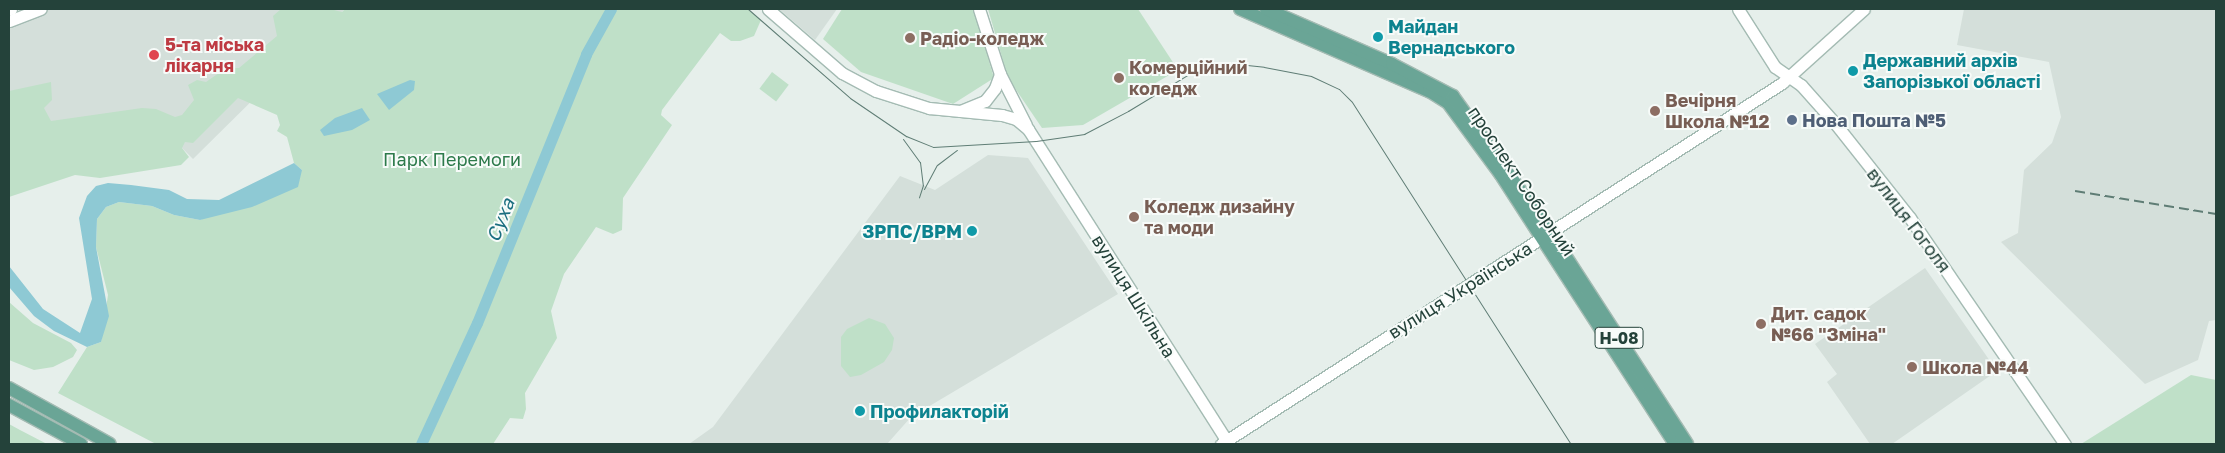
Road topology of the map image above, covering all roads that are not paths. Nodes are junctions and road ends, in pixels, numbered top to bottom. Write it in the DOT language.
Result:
graph roads {
  1 [pos="41,9"];
  2 [pos="768,9"];
  3 [pos="979,9"];
  4 [pos="1240,9"];
  5 [pos="1266,9"];
  6 [pos="1738,9"];
  7 [pos="1864,9"];
  8 [pos="9,22"];
  9 [pos="1000,74"];
  10 [pos="1789,77"];
  11 [pos="957,112"];
  12 [pos="1028,129"];
  13 [pos="1545,236"];
  14 [pos="1636,375"];
  15 [pos="9,388"];
  16 [pos="9,405"];
  17 [pos="1226,443"];
  18 [pos="81,444"];
  19 [pos="110,444"];
  20 [pos="1674,444"];
  21 [pos="1687,444"];
  22 [pos="2065,444"];
  1 -- 8 [label="main road"];
  2 -- 11 [label="main road"];
  3 -- 9 [label="main road"];
  4 -- 13 [label="main road, проспект Соборний / Н-08"];
  5 -- 13 [label="main road, проспект Соборний / Н-08"];
  6 -- 10 [label="main road, вулиця Гоголя"];
  7 -- 10 [label="main road, вулиця Українська"];
  9 -- 11 [label="main road"];
  9 -- 12 [label="main road"];
  10 -- 13 [label="main road, вулиця Українська"];
  10 -- 22 [label="main road, вулиця Гоголя"];
  11 -- 12 [label="main road"];
  12 -- 17 [label="main road, вулиця Шкільна"];
  13 -- 14 [label="main road, проспект Соборний / Н-08"];
  13 -- 17 [label="main road, вулиця Українська"];
  14 -- 20 [label="main road, проспект Соборний / Н-08"];
  14 -- 21 [label="main road, проспект Соборний / Н-08"];
  15 -- 19 [label="main road"];
  16 -- 18 [label="main road"];
}
